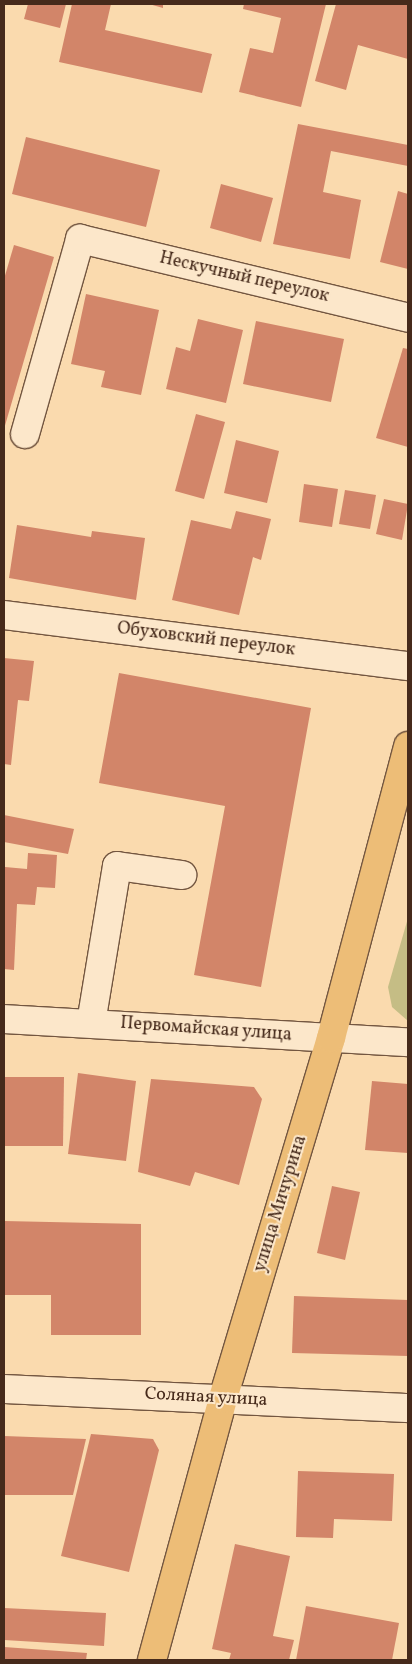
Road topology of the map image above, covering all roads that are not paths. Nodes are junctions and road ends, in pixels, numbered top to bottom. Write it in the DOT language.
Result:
graph roads {
  1 [pos="408,318"];
  2 [pos="25,434"];
  3 [pos="4,615"];
  4 [pos="408,666"];
  5 [pos="408,746"];
  6 [pos="182,875"];
  7 [pos="4,1019"];
  8 [pos="91,1023"];
  9 [pos="331,1038"];
  10 [pos="408,1042"];
  11 [pos="4,1389"];
  12 [pos="223,1398"];
  13 [pos="408,1408"];
  14 [pos="152,1660"];
  1 -- 2 [label="street, Нескучный переулок"];
  3 -- 4 [label="street, Обуховский переулок"];
  5 -- 9 [label="main road, улица Мичурина"];
  6 -- 8 [label="street"];
  7 -- 8 [label="street, Первомайская улица"];
  8 -- 9 [label="street, Первомайская улица"];
  9 -- 10 [label="street, Первомайская улица"];
  9 -- 12 [label="main road, улица Мичурина"];
  11 -- 12 [label="street, Соляная улица"];
  12 -- 13 [label="street, Соляная улица"];
  12 -- 14 [label="main road, улица Мичурина"];
}
